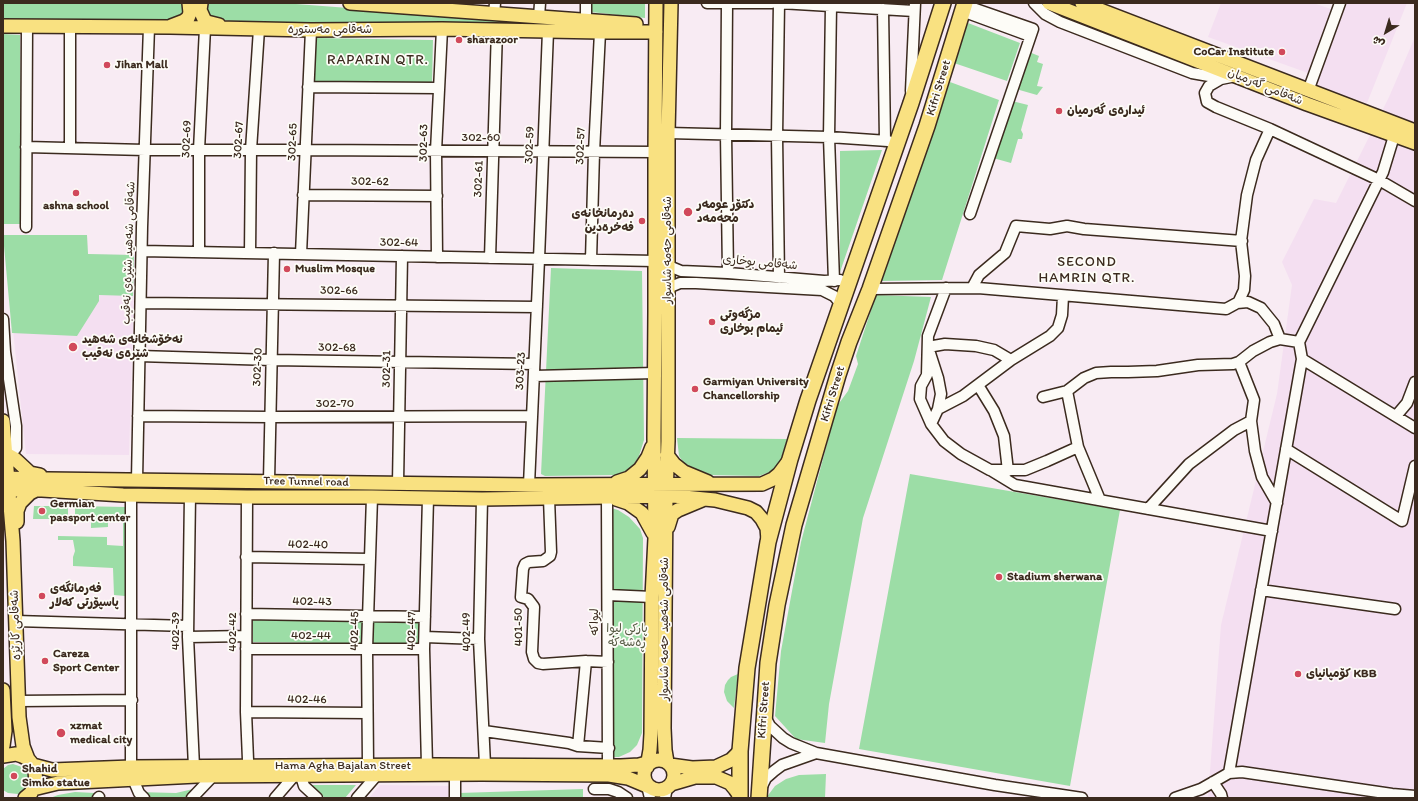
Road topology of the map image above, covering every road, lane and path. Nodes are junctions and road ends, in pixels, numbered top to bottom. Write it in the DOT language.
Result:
graph roads {
  1 [pos="189,3"];
  2 [pos="201,3"];
  3 [pos="359,3"];
  4 [pos="540,3"];
  5 [pos="586,3"];
  6 [pos="656,3"];
  7 [pos="671,3"];
  8 [pos="707,3"];
  9 [pos="772,3"];
  10 [pos="780,3"];
  11 [pos="790,3"];
  12 [pos="943,3"];
  13 [pos="1034,3"];
  14 [pos="1049,3"];
  15 [pos="1082,3"];
  16 [pos="1340,3"];
  17 [pos="726,4"];
  18 [pos="409,5"];
  19 [pos="830,6"];
  20 [pos="964,6"];
  21 [pos="450,7"];
  22 [pos="915,7"];
  23 [pos="495,8"];
  24 [pos="883,9"];
  25 [pos="539,17"];
  26 [pos="586,20"];
  27 [pos="3,26"];
  28 [pos="27,26"];
  29 [pos="70,26"];
  30 [pos="148,27"];
  31 [pos="170,27"];
  32 [pos="205,28"];
  33 [pos="626,28"];
  34 [pos="656,28"];
  35 [pos="231,29"];
  36 [pos="259,29"];
  37 [pos="442,29"];
  38 [pos="497,29"];
  39 [pos="311,30"];
  40 [pos="548,31"];
  41 [pos="600,32"];
  42 [pos="1227,75"];
  43 [pos="1209,86"];
  44 [pos="308,87"];
  45 [pos="438,88"];
  46 [pos="1282,88"];
  47 [pos="1308,91"];
  48 [pos="911,103"];
  49 [pos="1270,129"];
  50 [pos="1415,131"];
  51 [pos="668,133"];
  52 [pos="726,134"];
  53 [pos="777,136"];
  54 [pos="1394,136"];
  55 [pos="829,137"];
  56 [pos="891,142"];
  57 [pos="1415,143"];
  58 [pos="26,147"];
  59 [pos="70,148"];
  60 [pos="145,150"];
  61 [pos="199,150"];
  62 [pos="251,150"];
  63 [pos="306,150"];
  64 [pos="436,151"];
  65 [pos="493,151"];
  66 [pos="543,151"];
  67 [pos="594,152"];
  68 [pos="655,152"];
  69 [pos="1379,180"];
  70 [pos="303,195"];
  71 [pos="437,196"];
  72 [pos="1415,201"];
  73 [pos="970,214"];
  74 [pos="26,227"];
  75 [pos="1242,240"];
  76 [pos="142,250"];
  77 [pos="198,252"];
  78 [pos="250,253"];
  79 [pos="274,253"];
  80 [pos="301,254"];
  81 [pos="660,254"];
  82 [pos="402,256"];
  83 [pos="437,257"];
  84 [pos="490,258"];
  85 [pos="540,259"];
  86 [pos="591,260"];
  87 [pos="669,266"];
  88 [pos="697,272"];
  89 [pos="728,273"];
  90 [pos="779,278"];
  91 [pos="850,278"];
  92 [pos="696,283"];
  93 [pos="827,284"];
  94 [pos="668,288"];
  95 [pos="946,288"];
  96 [pos="972,288"];
  97 [pos="870,289"];
  98 [pos="1063,296"];
  99 [pos="141,303"];
  100 [pos="273,303"];
  101 [pos="1238,303"];
  102 [pos="841,304"];
  103 [pos="401,305"];
  104 [pos="537,307"];
  105 [pos="3,319"];
  106 [pos="1280,339"];
  107 [pos="1299,342"];
  108 [pos="928,347"];
  109 [pos="139,356"];
  110 [pos="1302,359"];
  111 [pos="272,360"];
  112 [pos="1011,360"];
  113 [pos="400,362"];
  114 [pos="1239,362"];
  115 [pos="534,364"];
  116 [pos="654,372"];
  117 [pos="818,372"];
  118 [pos="534,376"];
  119 [pos="837,378"];
  120 [pos="1415,382"];
  121 [pos="978,385"];
  122 [pos="1067,390"];
  123 [pos="1043,397"];
  124 [pos="938,409"];
  125 [pos="138,416"];
  126 [pos="532,416"];
  127 [pos="1396,416"];
  128 [pos="270,417"];
  129 [pos="399,417"];
  130 [pos="3,421"];
  131 [pos="1251,421"];
  132 [pos="931,424"];
  133 [pos="1415,428"];
  134 [pos="654,437"];
  135 [pos="1078,447"];
  136 [pos="1286,449"];
  137 [pos="6,454"];
  138 [pos="667,455"];
  139 [pos="790,459"];
  140 [pos="1415,466"];
  141 [pos="990,470"];
  142 [pos="1008,471"];
  143 [pos="57,479"];
  144 [pos="137,480"];
  145 [pos="269,481"];
  146 [pos="398,483"];
  147 [pos="6,484"];
  148 [pos="714,484"];
  149 [pos="529,485"];
  150 [pos="36,490"];
  151 [pos="608,490"];
  152 [pos="660,490"];
  153 [pos="131,495"];
  154 [pos="190,495"];
  155 [pos="246,497"];
  156 [pos="372,497"];
  157 [pos="428,498"];
  158 [pos="549,498"];
  159 [pos="482,499"];
  160 [pos="705,499"];
  161 [pos="1100,500"];
  162 [pos="1277,503"];
  163 [pos="1148,509"];
  164 [pos="1272,531"];
  165 [pos="661,536"];
  166 [pos="13,541"];
  167 [pos="768,542"];
  168 [pos="246,557"];
  169 [pos="370,559"];
  170 [pos="1261,590"];
  171 [pos="608,595"];
  172 [pos="652,597"];
  173 [pos="1396,609"];
  174 [pos="246,614"];
  175 [pos="368,616"];
  176 [pos="425,617"];
  177 [pos="16,621"];
  178 [pos="131,624"];
  179 [pos="188,626"];
  180 [pos="246,636"];
  181 [pos="188,637"];
  182 [pos="425,637"];
  183 [pos="479,638"];
  184 [pos="246,649"];
  185 [pos="367,649"];
  186 [pos="424,649"];
  187 [pos="586,661"];
  188 [pos="608,662"];
  189 [pos="3,690"];
  190 [pos="132,700"];
  191 [pos="18,701"];
  192 [pos="246,712"];
  193 [pos="367,713"];
  194 [pos="763,715"];
  195 [pos="484,731"];
  196 [pos="651,734"];
  197 [pos="3,746"];
  198 [pos="578,746"];
  199 [pos="609,748"];
  200 [pos="740,751"];
  201 [pos="816,753"];
  202 [pos="3,756"];
  203 [pos="30,762"];
  204 [pos="657,763"];
  205 [pos="368,765"];
  206 [pos="427,765"];
  207 [pos="485,765"];
  208 [pos="608,765"];
  209 [pos="246,766"];
  210 [pos="627,766"];
  211 [pos="194,767"];
  212 [pos="520,770"];
  213 [pos="132,773"];
  214 [pos="158,773"];
  215 [pos="1229,773"];
  216 [pos="455,774"];
  217 [pos="594,774"];
  218 [pos="377,775"];
  219 [pos="213,776"];
  220 [pos="297,776"];
  221 [pos="1213,782"];
  222 [pos="649,789"];
  223 [pos="668,790"];
  224 [pos="594,793"];
  225 [pos="759,794"];
  226 [pos="29,795"];
  227 [pos="1396,796"];
  228 [pos="1415,796"];
  229 [pos="740,797"];
  230 [pos="144,798"];
  231 [pos="192,798"];
  232 [pos="275,798"];
  233 [pos="317,798"];
  234 [pos="357,798"];
  235 [pos="454,798"];
  236 [pos="627,798"];
  237 [pos="1082,798"];
  238 [pos="1175,798"];
  239 [pos="1222,798"];
  1 -- 31 [label="main road"];
  2 -- 35 [label="main road"];
  3 -- 18 [label="main road, شەقامی مەستورە"];
  4 -- 25 [label="street"];
  5 -- 26 [label="street"];
  6 -- 34 [label="main road, شەقامی حەمە شاسوار"];
  7 -- 51 [label="main road, شەقامی حەمە شاسوار"];
  8 -- 17 [label="street"];
  9 -- 17 [label="street"];
  10 -- 11 [label="street"];
  10 -- 53 [label="street"];
  11 -- 19 [label="street"];
  12 -- 48 [label="highway, Kifri Street"];
  13 -- 42 [label="street"];
  14 -- 42 [label="main road, شەقامی گەرمیان"];
  15 -- 46 [label="main road, شەقامی گەرمیان"];
  16 -- 47 [label="street"];
  17 -- 52 [label="street"];
  18 -- 21 [label="main road, شەقامی مەستورە"];
  19 -- 24 [label="street"];
  19 -- 55 [label="street"];
  20 -- 73 [label="street"];
  20 -- 97 [label="highway, Kifri Street"];
  21 -- 23 [label="main road, شەقامی مەستورە"];
  22 -- 24 [label="street"];
  22 -- 48 [label="street"];
  23 -- 25 [label="main road, شەقامی مەستورە"];
  24 -- 56 [label="street"];
  25 -- 26 [label="main road, شەقامی مەستورە"];
  26 -- 33 [label="main road, شەقامی مەستورە"];
  27 -- 28 [label="main road, شەقامی مەستورە"];
  28 -- 29 [label="main road, شەقامی مەستورە"];
  28 -- 58 [label="street"];
  29 -- 30 [label="main road, شەقامی مەستورە"];
  29 -- 59 [label="street"];
  30 -- 31 [label="main road, شەقامی مەستورە"];
  30 -- 60 [label="street, شەقامی شەهید شێرەی نەقیب"];
  31 -- 32 [label="main road, شەقامی مەستورە"];
  32 -- 35 [label="main road, شەقامی مەستورە"];
  32 -- 61 [label="street, 302-69"];
  33 -- 34 [label="main road, شەقامی مەستورە"];
  33 -- 41 [label="main road, شەقامی مەستورە"];
  34 -- 68 [label="main road, شەقامی حەمە شاسوار"];
  35 -- 36 [label="main road, شەقامی مەستورە"];
  36 -- 39 [label="main road, شەقامی مەستورە"];
  36 -- 62 [label="street, 302-67"];
  37 -- 38 [label="main road, شەقامی مەستورە"];
  37 -- 39 [label="main road, شەقامی مەستورە"];
  37 -- 45 [label="street, 302-63"];
  38 -- 40 [label="main road, شەقامی مەستورە"];
  38 -- 65 [label="street, 302-61"];
  39 -- 44 [label="street, 302-65"];
  40 -- 41 [label="main road, شەقامی مەستورە"];
  40 -- 66 [label="street, 302-59"];
  41 -- 67 [label="street, 302-57"];
  42 -- 43 [label="street"];
  42 -- 43 [label="street"];
  42 -- 46 [label="main road, شەقامی گەرمیان"];
  43 -- 49 [label="street"];
  44 -- 45 [label="street"];
  44 -- 63 [label="street, 302-65"];
  45 -- 64 [label="street, 302-63"];
  46 -- 47 [label="main road, شەقامی گەرمیان"];
  46 -- 54 [label="main road, شەقامی گەرمیان"];
  47 -- 50 [label="main road, شەقامی گەرمیان"];
  48 -- 56 [label="highway, Kifri Street"];
  49 -- 69 [label="street"];
  49 -- 75 [label="street"];
  51 -- 52 [label="street"];
  51 -- 81 [label="main road, شەقامی حەمە شاسوار"];
  52 -- 53 [label="street"];
  52 -- 89 [label="street"];
  53 -- 55 [label="street"];
  53 -- 90 [label="street"];
  54 -- 57 [label="main road, شەقامی گەرمیان"];
  54 -- 69 [label="street"];
  55 -- 56 [label="street"];
  55 -- 93 [label="street"];
  56 -- 91 [label="highway, Kifri Street"];
  58 -- 59 [label="street, 302-60"];
  58 -- 74 [label="street"];
  59 -- 60 [label="street, 302-60"];
  60 -- 61 [label="street, 302-60"];
  60 -- 76 [label="street, شەقامی شەهید شێرەی نەقیب"];
  61 -- 62 [label="street, 302-60"];
  61 -- 77 [label="street, 302-69"];
  62 -- 63 [label="street, 302-60"];
  62 -- 78 [label="street, 302-67"];
  63 -- 64 [label="street, 302-60"];
  63 -- 70 [label="street, 302-65"];
  64 -- 65 [label="street, 302-60"];
  64 -- 71 [label="street, 302-63"];
  65 -- 66 [label="street, 302-60"];
  65 -- 84 [label="street, 302-61"];
  66 -- 67 [label="street, 302-60"];
  66 -- 85 [label="street, 302-59"];
  67 -- 68 [label="street, 302-60"];
  67 -- 86 [label="street, 302-57"];
  68 -- 81 [label="main road, شەقامی حەمە شاسوار"];
  69 -- 72 [label="street"];
  69 -- 107 [label="street"];
  70 -- 71 [label="street, 302-62"];
  70 -- 80 [label="street, 302-65"];
  71 -- 83 [label="street, 302-63"];
  75 -- 96 [label="street"];
  75 -- 101 [label="street"];
  76 -- 77 [label="street, 302-64"];
  76 -- 99 [label="street, شەقامی شەهید شێرەی نەقیب"];
  77 -- 78 [label="street, 302-64"];
  78 -- 79 [label="street, 302-64"];
  79 -- 80 [label="street, 302-64"];
  79 -- 100 [label="street, 302-30"];
  80 -- 82 [label="street, 302-64"];
  81 -- 86 [label="street, 302-64"];
  81 -- 87 [label="main road, شەقامی حەمە شاسوار"];
  81 -- 116 [label="main road, شەقامی حەمە شاسوار"];
  82 -- 83 [label="street, 302-64"];
  82 -- 103 [label="street, 302-31"];
  83 -- 84 [label="street, 302-64"];
  84 -- 85 [label="street, 302-64"];
  85 -- 86 [label="street, 302-64"];
  85 -- 104 [label="street, 303-23"];
  87 -- 88 [label="street, شەقامی بوخاری"];
  87 -- 94 [label="main road, شەقامی حەمە شاسوار"];
  88 -- 89 [label="street, شەقامی بوخاری"];
  88 -- 92 [label="street"];
  89 -- 90 [label="street, شەقامی بوخاری"];
  90 -- 93 [label="street, شەقامی بوخاری"];
  91 -- 93 [label="street, شەقامی بوخاری"];
  91 -- 102 [label="highway, Kifri Street"];
  92 -- 93 [label="street, شەقامی بوخاری"];
  92 -- 94 [label="street, شەقامی بوخاری"];
  93 -- 102 [label="street"];
  94 -- 138 [label="main road, شەقامی حەمە شاسوار"];
  95 -- 96 [label="street"];
  95 -- 97 [label="street"];
  95 -- 108 [label="street"];
  96 -- 98 [label="street"];
  97 -- 119 [label="highway, Kifri Street"];
  98 -- 101 [label="street"];
  98 -- 112 [label="street"];
  99 -- 100 [label="street, 302-66"];
  99 -- 109 [label="street, شەقامی شەهید شێرەی نەقیب"];
  100 -- 103 [label="street, 302-66"];
  100 -- 111 [label="street, 302-30"];
  101 -- 106 [label="street"];
  102 -- 117 [label="highway, Kifri Street"];
  103 -- 104 [label="street, 302-66"];
  103 -- 113 [label="street, 302-31"];
  104 -- 115 [label="street, 303-23"];
  105 -- 137 [label="street"];
  106 -- 107 [label="street"];
  106 -- 114 [label="street"];
  107 -- 110 [label="street"];
  108 -- 112 [label="street"];
  108 -- 124 [label="street"];
  108 -- 132 [label="street"];
  109 -- 111 [label="street, 302-68"];
  109 -- 125 [label="street, شەقامی شەهید شێرەی نەقیب"];
  110 -- 127 [label="street"];
  110 -- 136 [label="street"];
  111 -- 113 [label="street, 302-68"];
  111 -- 128 [label="street, 302-30"];
  112 -- 121 [label="street"];
  113 -- 115 [label="street, 302-68"];
  113 -- 129 [label="street, 302-31"];
  114 -- 122 [label="street"];
  114 -- 131 [label="street"];
  115 -- 118 [label="street, 303-23"];
  116 -- 118 [label="street"];
  116 -- 134 [label="main road, شەقامی حەمە شاسوار"];
  117 -- 119 [label="highway"];
  117 -- 139 [label="highway, Kifri Street"];
  118 -- 126 [label="street, 303-23"];
  119 -- 194 [label="highway, Kifri Street"];
  120 -- 127 [label="street"];
  121 -- 124 [label="street"];
  121 -- 142 [label="street"];
  122 -- 123 [label="street"];
  122 -- 135 [label="street"];
  124 -- 132 [label="street"];
  125 -- 128 [label="street, 302-70"];
  125 -- 144 [label="street, شەقامی شەهید شێرەی نەقیب"];
  126 -- 129 [label="street, 302-70"];
  126 -- 149 [label="street, 303-23"];
  127 -- 133 [label="street"];
  128 -- 129 [label="street, 302-70"];
  128 -- 145 [label="street, 302-30"];
  129 -- 146 [label="street, 302-31"];
  130 -- 137 [label="main road, شەقامی کارێزە"];
  131 -- 162 [label="street"];
  131 -- 163 [label="street"];
  132 -- 141 [label="street"];
  134 -- 151 [label="main road"];
  134 -- 152 [label="main road, شەقامی حەمە شاسوار"];
  135 -- 142 [label="street"];
  135 -- 161 [label="street"];
  136 -- 140 [label="street"];
  136 -- 162 [label="street"];
  137 -- 143 [label="main road"];
  137 -- 147 [label="main road, شەقامی کارێزە"];
  138 -- 148 [label="main road"];
  138 -- 152 [label="main road, شەقامی حەمە شاسوار"];
  139 -- 148 [label="main road"];
  139 -- 167 [label="highway, Kifri Street"];
  141 -- 142 [label="street"];
  141 -- 161 [label="street"];
  143 -- 144 [label="main road, Tree Tunnel road"];
  143 -- 147 [label="main road, Tree Tunnel road"];
  144 -- 145 [label="main road, Tree Tunnel road"];
  145 -- 146 [label="main road, Tree Tunnel road"];
  146 -- 149 [label="main road, Tree Tunnel road"];
  147 -- 150 [label="main road, Tree Tunnel road"];
  147 -- 166 [label="main road, شەقامی کارێزە"];
  148 -- 152 [label="main road"];
  149 -- 151 [label="main road, Tree Tunnel road"];
  150 -- 153 [label="main road, Tree Tunnel road"];
  150 -- 166 [label="main road"];
  151 -- 152 [label="main road"];
  151 -- 158 [label="main road, Tree Tunnel road"];
  151 -- 165 [label="main road"];
  151 -- 171 [label="street, لیواکە"];
  152 -- 160 [label="main road"];
  152 -- 165 [label="main road, شەقامی شەهید حەمە شاسوار"];
  153 -- 154 [label="main road, Tree Tunnel road"];
  153 -- 178 [label="street"];
  154 -- 155 [label="main road, Tree Tunnel road"];
  154 -- 179 [label="street, 402-39"];
  155 -- 156 [label="main road, Tree Tunnel road"];
  155 -- 168 [label="street, 402-42"];
  156 -- 157 [label="main road, Tree Tunnel road"];
  156 -- 169 [label="street, 402-45"];
  157 -- 159 [label="main road, Tree Tunnel road"];
  157 -- 176 [label="street, 402-47"];
  158 -- 159 [label="main road, Tree Tunnel road"];
  158 -- 187 [label="street, 401-50"];
  159 -- 183 [label="street, 402-49"];
  160 -- 165 [label="main road"];
  160 -- 167 [label="main road"];
  161 -- 163 [label="street"];
  162 -- 164 [label="street"];
  163 -- 164 [label="street"];
  164 -- 170 [label="street"];
  165 -- 172 [label="main road, شەقامی شەهید حەمە شاسوار"];
  165 -- 204 [label="main road, شەقامی شەهید حەمە شاسوار"];
  166 -- 177 [label="main road, شەقامی کارێزە"];
  167 -- 200 [label="highway, Kifri Street"];
  168 -- 169 [label="street, 402-40"];
  168 -- 174 [label="street, 402-42"];
  169 -- 175 [label="street, 402-45"];
  170 -- 173 [label="street"];
  170 -- 215 [label="street"];
  171 -- 172 [label="street"];
  171 -- 188 [label="street, لیواکە"];
  172 -- 196 [label="main road, شەقامی شەهید حەمە شاسوار"];
  174 -- 175 [label="street, 402-43"];
  174 -- 180 [label="street, 402-42"];
  175 -- 176 [label="street, 402-43"];
  175 -- 185 [label="street, 402-45"];
  176 -- 182 [label="street, 402-47"];
  177 -- 178 [label="street"];
  177 -- 191 [label="main road, شەقامی کارێزە"];
  178 -- 179 [label="street"];
  178 -- 190 [label="street"];
  179 -- 181 [label="street, 402-39"];
  180 -- 181 [label="street"];
  180 -- 184 [label="street, 402-42"];
  181 -- 211 [label="street, 402-39"];
  182 -- 183 [label="street"];
  182 -- 186 [label="street, 402-47"];
  183 -- 195 [label="street, 402-49"];
  184 -- 185 [label="street, 402-44"];
  184 -- 192 [label="street, 402-42"];
  185 -- 186 [label="street, 402-44"];
  185 -- 193 [label="street, 402-45"];
  186 -- 206 [label="street, 402-47"];
  187 -- 188 [label="street, 401-50"];
  187 -- 198 [label="street"];
  188 -- 199 [label="street, لیواکە"];
  189 -- 197 [label="main road"];
  190 -- 191 [label="street"];
  190 -- 213 [label="street"];
  191 -- 203 [label="main road, شەقامی کارێزە"];
  192 -- 193 [label="street, 402-46"];
  192 -- 209 [label="street, 402-42"];
  193 -- 205 [label="street, 402-45"];
  194 -- 201 [label="street"];
  194 -- 225 [label="highway, Kifri Street"];
  195 -- 198 [label="street"];
  195 -- 207 [label="street, 402-49"];
  196 -- 204 [label="main road, شەقامی شەهید حەمە شاسوار"];
  196 -- 210 [label="main road"];
  198 -- 199 [label="street"];
  199 -- 208 [label="street, لیواکە"];
  200 -- 204 [label="main road, Hama Agha Bajalan Street"];
  200 -- 229 [label="highway, Kifri Street"];
  201 -- 225 [label="street"];
  201 -- 237 [label="street"];
  202 -- 203 [label="main road, Hama Agha Bajalan Street"];
  203 -- 213 [label="main road, Hama Agha Bajalan Street"];
  203 -- 226 [label="main road, شەقامی کارێزە"];
  204 -- 210 [label="main road, Hama Agha Bajalan Street"];
  204 -- 222 [label="main road"];
  204 -- 223 [label="main road"];
  205 -- 206 [label="main road, Hama Agha Bajalan Street"];
  205 -- 209 [label="main road, Hama Agha Bajalan Street"];
  206 -- 207 [label="main road, Hama Agha Bajalan Street"];
  207 -- 212 [label="main road, Hama Agha Bajalan Street"];
  208 -- 210 [label="main road, Hama Agha Bajalan Street"];
  208 -- 212 [label="main road, Hama Agha Bajalan Street"];
  209 -- 211 [label="main road, Hama Agha Bajalan Street"];
  211 -- 214 [label="main road, Hama Agha Bajalan Street"];
  212 -- 216 [label="main road, Hama Agha Bajalan Street"];
  212 -- 217 [label="main road, Hama Agha Bajalan Street"];
  213 -- 214 [label="main road, Hama Agha Bajalan Street"];
  213 -- 226 [label="main road, Hama Agha Bajalan Street"];
  213 -- 230 [label="street"];
  214 -- 219 [label="main road, Hama Agha Bajalan Street"];
  215 -- 221 [label="street"];
  215 -- 227 [label="street"];
  216 -- 218 [label="main road, Hama Agha Bajalan Street"];
  216 -- 235 [label="street"];
  217 -- 222 [label="main road, Hama Agha Bajalan Street"];
  217 -- 224 [label="street"];
  218 -- 220 [label="main road, Hama Agha Bajalan Street"];
  218 -- 234 [label="street"];
  219 -- 220 [label="main road, Hama Agha Bajalan Street"];
  219 -- 231 [label="street"];
  220 -- 232 [label="street"];
  220 -- 233 [label="street"];
  221 -- 238 [label="street"];
  221 -- 239 [label="street"];
  222 -- 223 [label="main road"];
  223 -- 229 [label="main road"];
  224 -- 236 [label="street"];
  227 -- 228 [label="street"];
}
